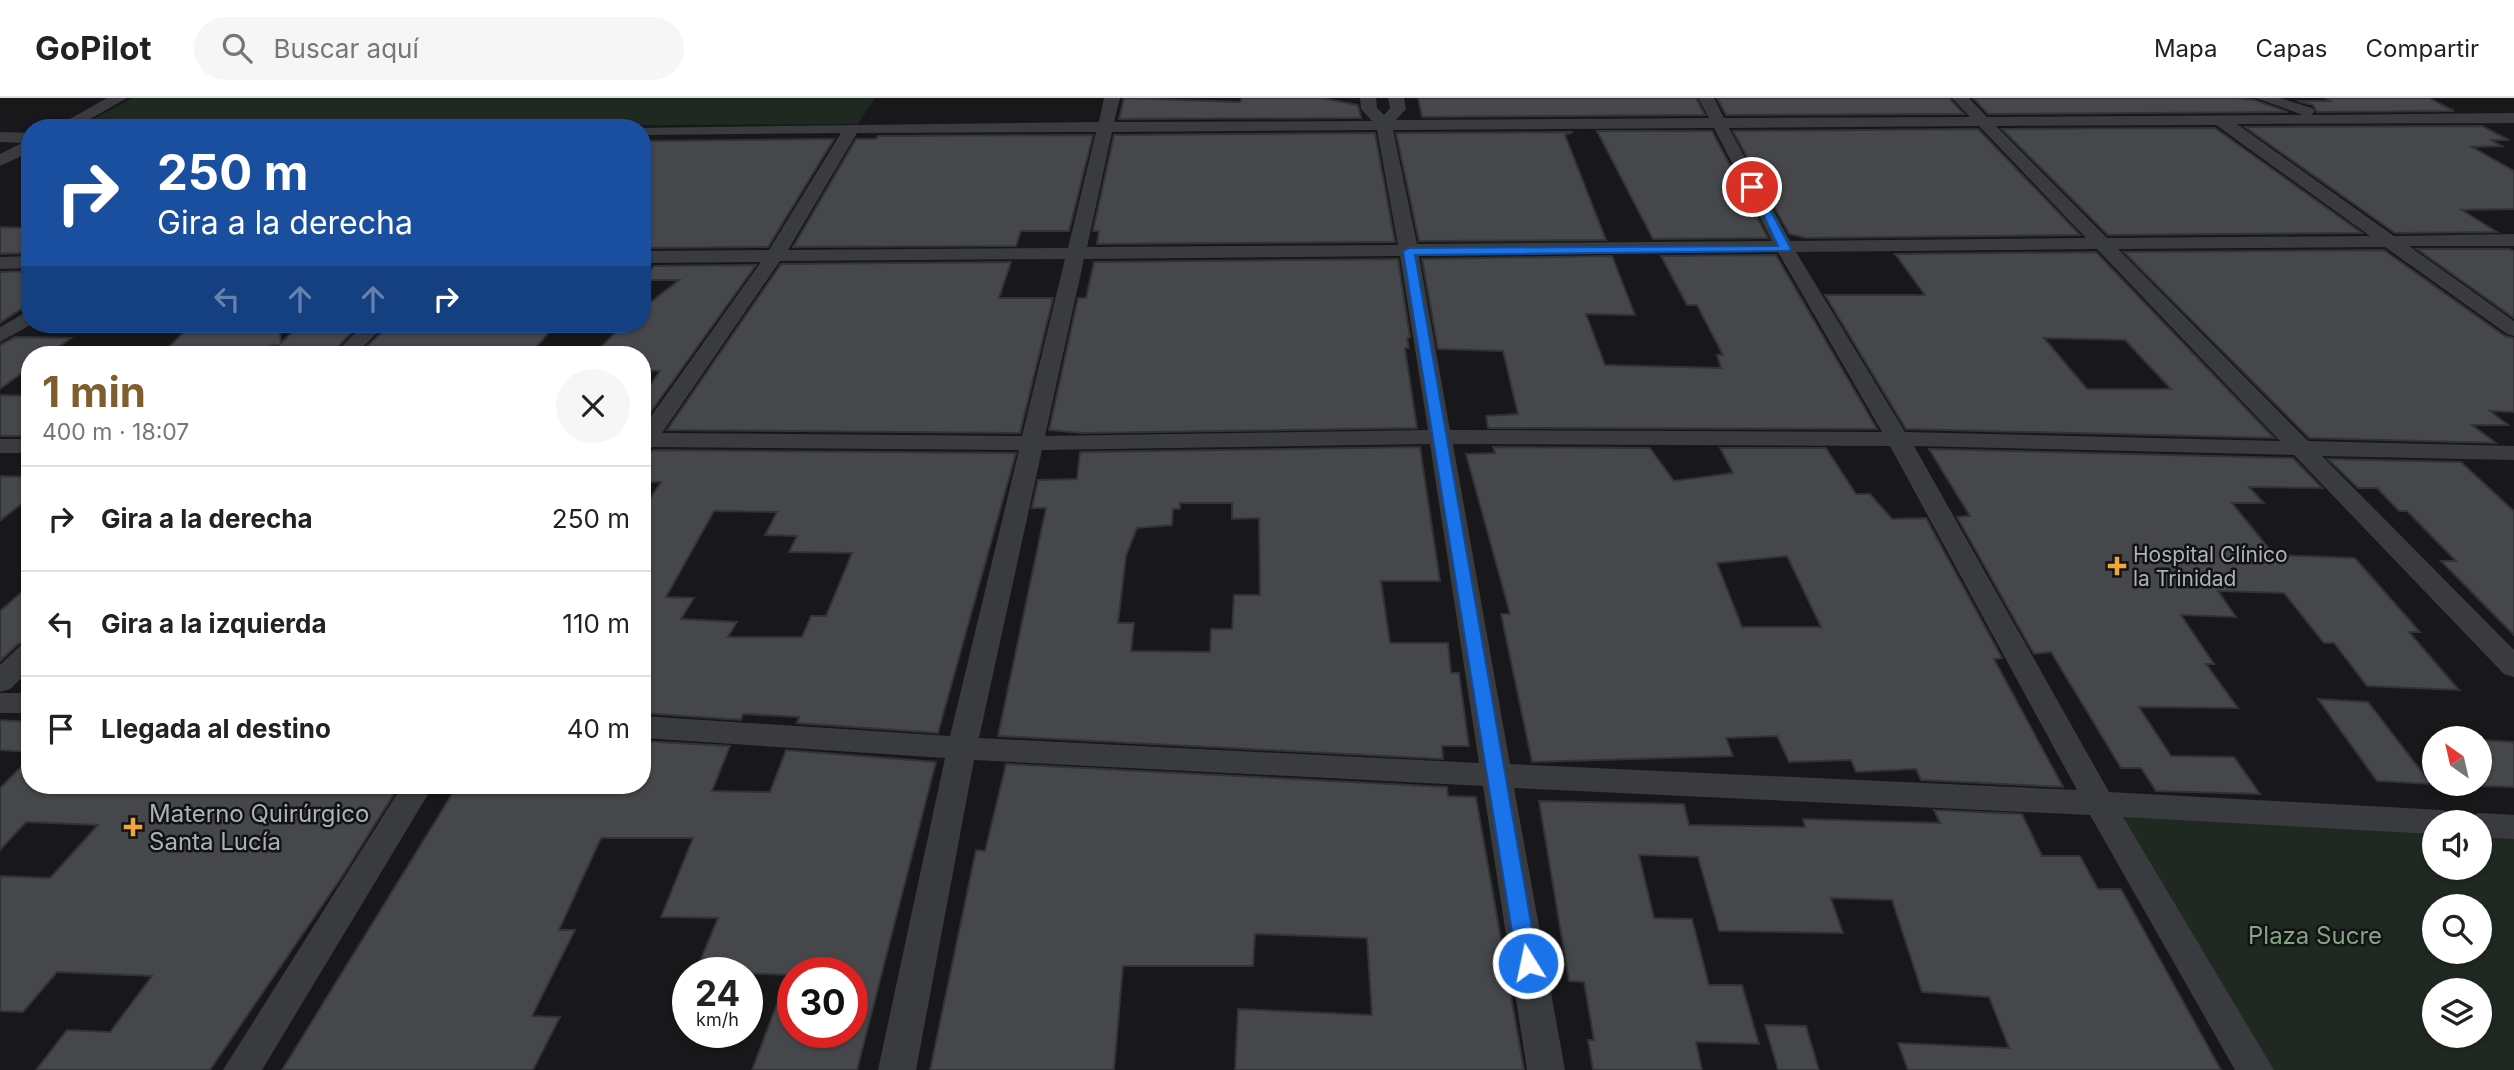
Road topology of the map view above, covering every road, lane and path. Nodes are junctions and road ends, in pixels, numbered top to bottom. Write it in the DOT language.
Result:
graph roads {
  1 [pos="119,98"];
  2 [pos="1112,98"];
  3 [pos="1368,98"];
  4 [pos="1396,98"];
  5 [pos="1706,98"];
  6 [pos="1960,98"];
  7 [pos="2264,98"];
  8 [pos="2325,118"];
  9 [pos="2514,118"];
  10 [pos="79,119"];
  11 [pos="2220,120"];
  12 [pos="1983,121"];
  13 [pos="1384,124"];
  14 [pos="1720,124"];
  15 [pos="1107,127"];
  16 [pos="852,128"];
  17 [pos="651,130"];
  18 [pos="0,137"];
  19 [pos="21,138"];
  20 [pos="21,150"];
  21 [pos="0,161"];
  22 [pos="2391,240"];
  23 [pos="2514,240"];
  24 [pos="2100,243"];
  25 [pos="1785,249"];
  26 [pos="1409,251"];
  27 [pos="1075,254"];
  28 [pos="651,257"];
  29 [pos="774,257"];
  30 [pos="21,262"];
  31 [pos="0,263"];
  32 [pos="21,322"];
  33 [pos="2514,330"];
  34 [pos="366,333"];
  35 [pos="0,336"];
  36 [pos="353,346"];
  37 [pos="651,432"];
  38 [pos="1439,438"];
  39 [pos="1898,439"];
  40 [pos="651,442"];
  41 [pos="1031,443"];
  42 [pos="0,446"];
  43 [pos="21,446"];
  44 [pos="2303,449"];
  45 [pos="2514,453"];
  46 [pos="21,662"];
  47 [pos="2514,667"];
  48 [pos="0,682"];
  49 [pos="0,703"];
  50 [pos="21,703"];
  51 [pos="651,728"];
  52 [pos="961,751"];
  53 [pos="1496,776"];
  54 [pos="413,794"];
  55 [pos="2098,801"];
  56 [pos="2422,821"];
  57 [pos="2492,826"];
  58 [pos="2514,827"];
  59 [pos="242,1070"];
  60 [pos="897,1070"];
  61 [pos="1546,1070"];
  62 [pos="2255,1070"];
  1 -- 10 [label="street"];
  2 -- 15 [label="street"];
  3 -- 13 [label="street"];
  4 -- 13 [label="street"];
  5 -- 14 [label="street"];
  6 -- 12 [label="street"];
  7 -- 8 [label="street"];
  8 -- 9 [label="street"];
  8 -- 11 [label="street"];
  11 -- 12 [label="street"];
  11 -- 22 [label="street"];
  12 -- 14 [label="street"];
  12 -- 24 [label="street"];
  13 -- 14 [label="street"];
  13 -- 15 [label="street"];
  13 -- 26 [label="street"];
  14 -- 25 [label="street"];
  15 -- 16 [label="street"];
  15 -- 27 [label="street"];
  16 -- 17 [label="street"];
  16 -- 29 [label="street"];
  18 -- 19 [label="street"];
  20 -- 21 [label="street"];
  22 -- 23 [label="street"];
  22 -- 24 [label="street"];
  22 -- 33 [label="street"];
  24 -- 25 [label="street"];
  24 -- 44 [label="street"];
  25 -- 26 [label="street"];
  25 -- 39 [label="street"];
  26 -- 27 [label="street"];
  26 -- 38 [label="street"];
  27 -- 29 [label="street"];
  27 -- 41 [label="street"];
  28 -- 29 [label="street"];
  29 -- 37 [label="street"];
  30 -- 31 [label="street"];
  32 -- 35 [label="street"];
  34 -- 36 [label="street"];
  38 -- 39 [label="street"];
  38 -- 41 [label="street"];
  38 -- 53 [label="street"];
  39 -- 44 [label="street"];
  39 -- 55 [label="street"];
  40 -- 41 [label="street"];
  41 -- 52 [label="street"];
  42 -- 43 [label="street"];
  44 -- 45 [label="street"];
  44 -- 47 [label="street"];
  46 -- 48 [label="street"];
  49 -- 50 [label="street"];
  51 -- 52 [label="street"];
  52 -- 53 [label="street"];
  52 -- 60 [label="street"];
  53 -- 55 [label="street"];
  53 -- 61 [label="street"];
  54 -- 59 [label="street"];
  55 -- 56 [label="street"];
  55 -- 62 [label="street"];
  57 -- 58 [label="street"];
}
